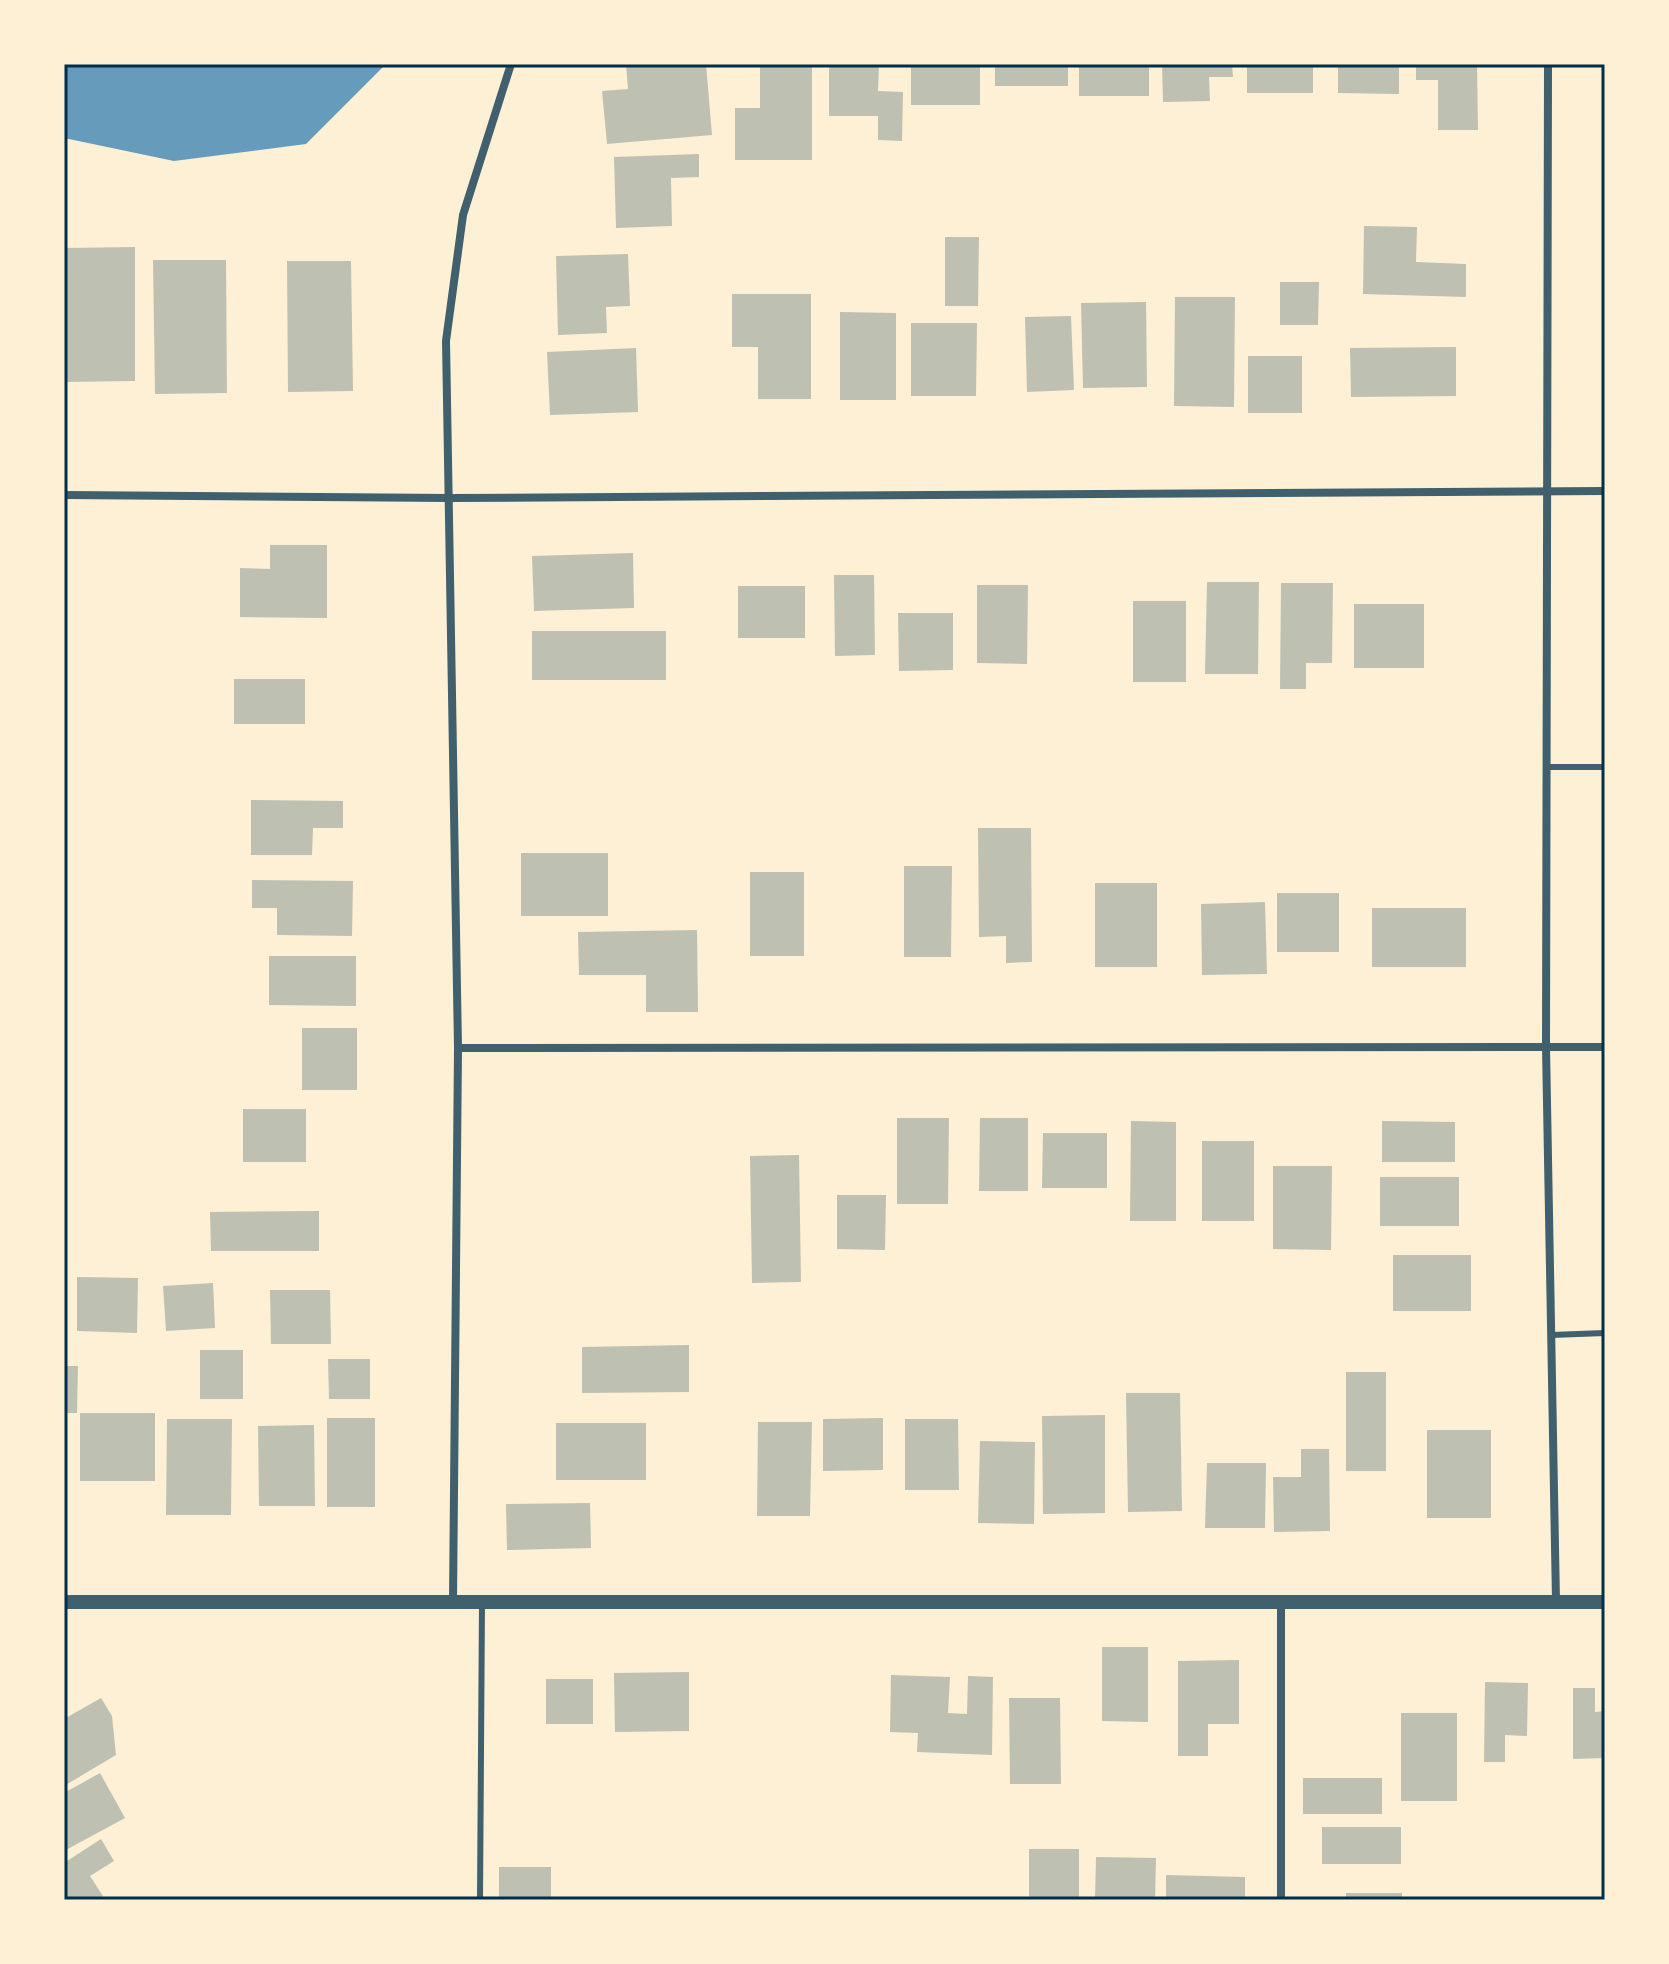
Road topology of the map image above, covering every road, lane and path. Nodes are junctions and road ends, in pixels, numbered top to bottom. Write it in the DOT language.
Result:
graph roads {
  1 [pos="511,64"];
  2 [pos="1548,64"];
  3 [pos="1605,491"];
  4 [pos="1546,492"];
  5 [pos="64,495"];
  6 [pos="449,498"];
  7 [pos="1546,767"];
  8 [pos="1605,767"];
  9 [pos="1546,1047"];
  10 [pos="1605,1047"];
  11 [pos="458,1048"];
  12 [pos="1605,1333"];
  13 [pos="1551,1335"];
  14 [pos="64,1602"];
  15 [pos="453,1602"];
  16 [pos="482,1602"];
  17 [pos="1281,1602"];
  18 [pos="1556,1602"];
  19 [pos="1605,1602"];
  20 [pos="480,1900"];
  21 [pos="1281,1900"];
  1 -- 6 [label="street"];
  2 -- 4 [label="street"];
  3 -- 4 [label="street"];
  4 -- 6 [label="street"];
  4 -- 7 [label="street"];
  5 -- 6 [label="street"];
  6 -- 11 [label="street"];
  7 -- 8 [label="lane"];
  7 -- 9 [label="street"];
  9 -- 10 [label="street"];
  9 -- 11 [label="street"];
  9 -- 13 [label="street"];
  11 -- 15 [label="street"];
  12 -- 13 [label="lane"];
  13 -- 18 [label="street"];
  14 -- 15 [label="street"];
  15 -- 16 [label="street"];
  16 -- 17 [label="street"];
  16 -- 20 [label="lane"];
  17 -- 18 [label="street"];
  17 -- 21 [label="street"];
  18 -- 19 [label="street"];
}
